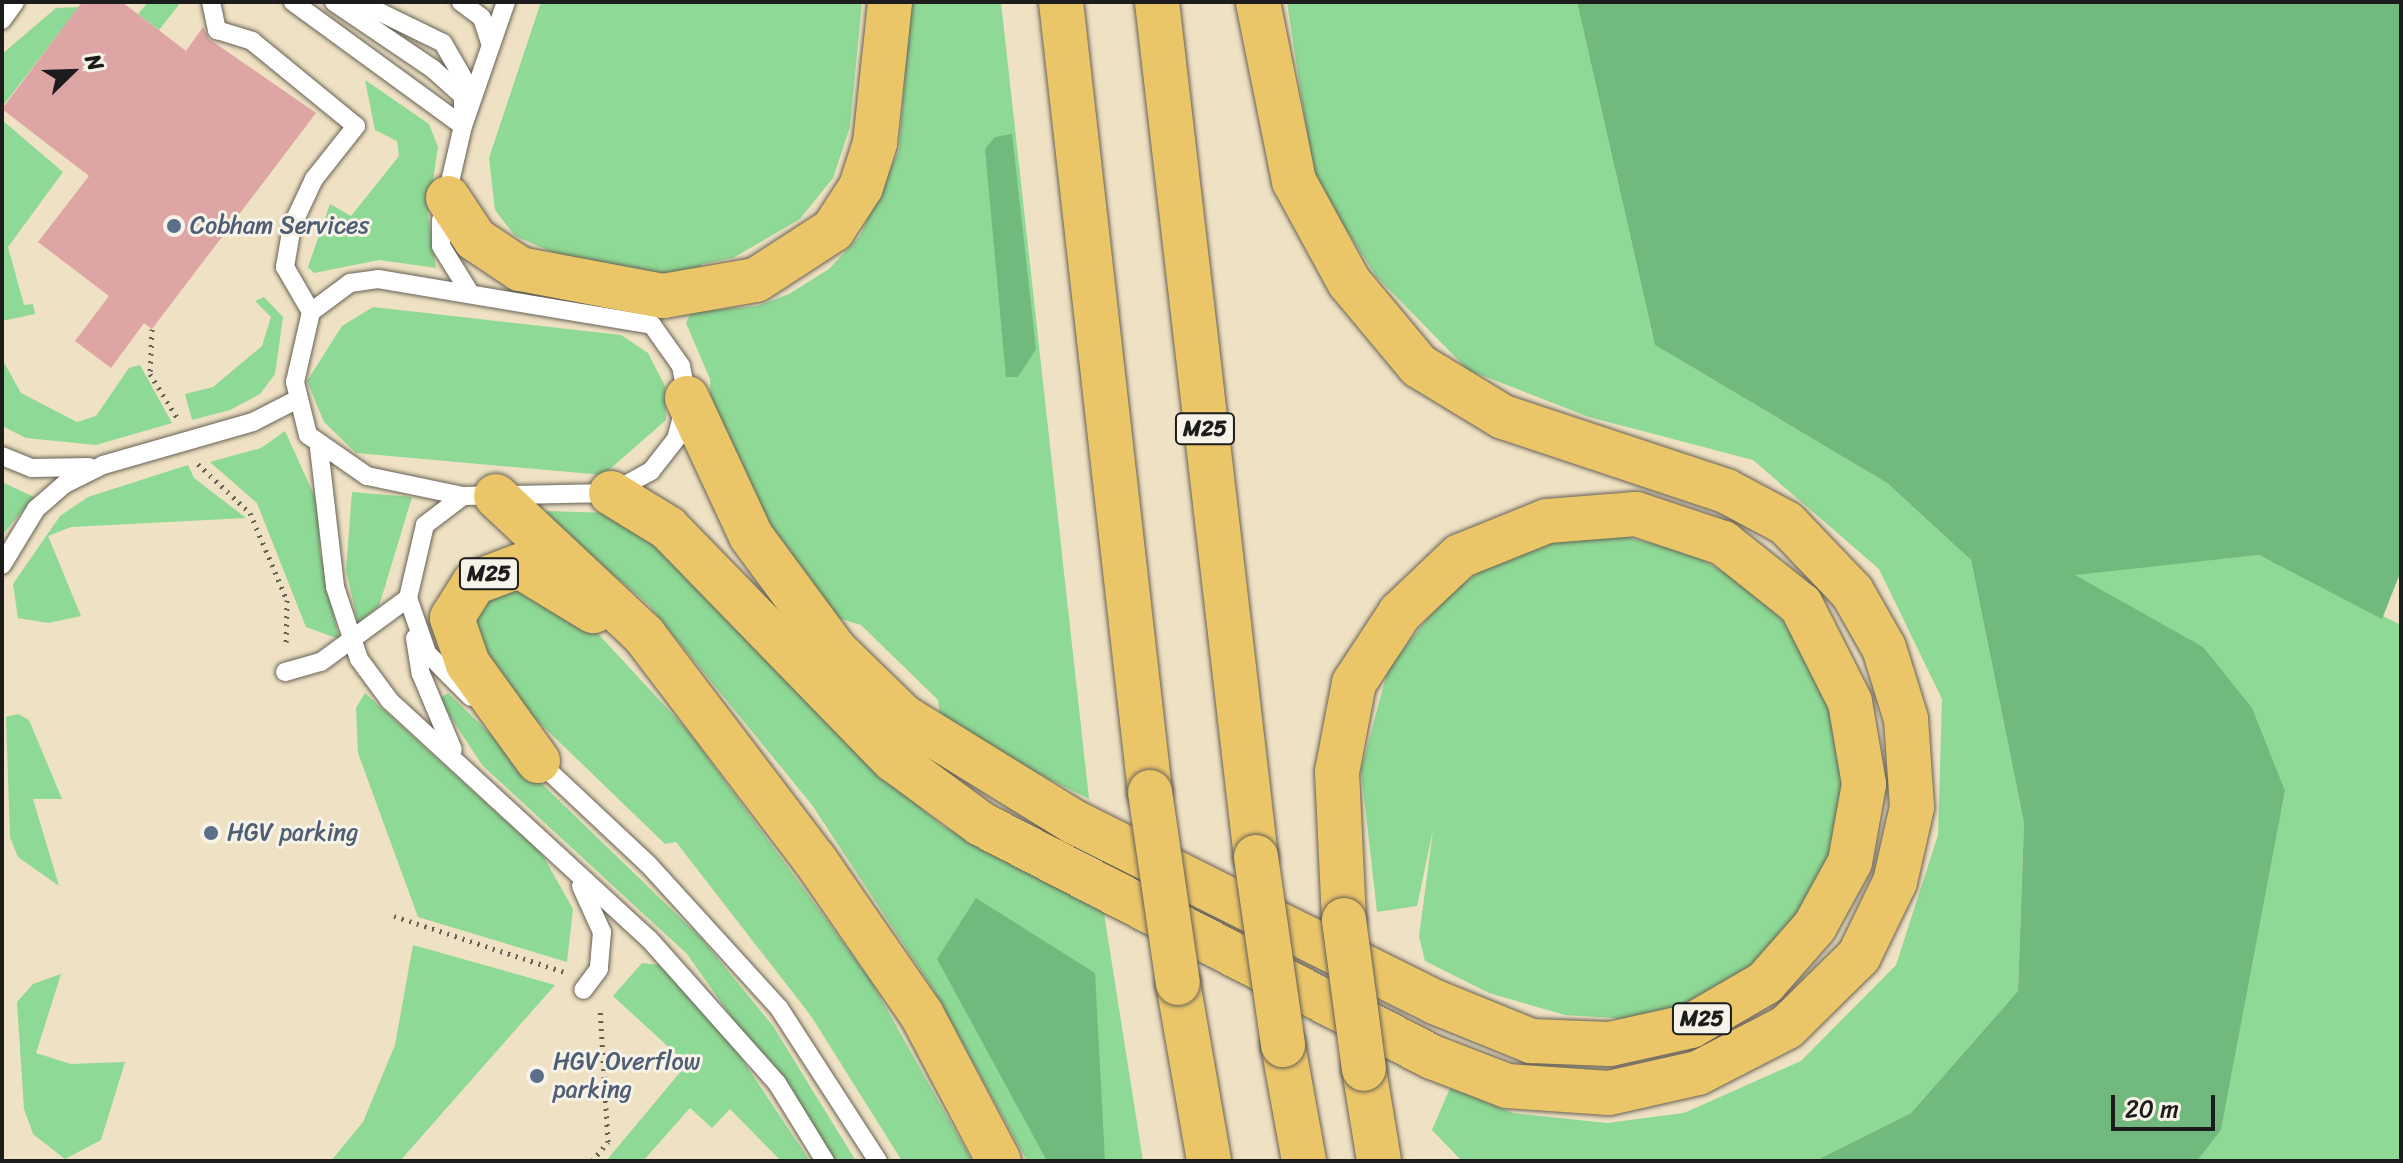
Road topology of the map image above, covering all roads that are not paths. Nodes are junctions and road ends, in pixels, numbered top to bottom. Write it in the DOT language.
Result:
graph roads {
  1 [pos="15,2"];
  2 [pos="211,2"];
  3 [pos="293,2"];
  4 [pos="334,2"];
  5 [pos="359,2"];
  6 [pos="461,2"];
  7 [pos="506,2"];
  8 [pos="890,2"];
  9 [pos="1061,2"];
  10 [pos="1157,2"];
  11 [pos="1258,2"];
  12 [pos="479,10"];
  13 [pos="2,20"];
  14 [pos="491,51"];
  15 [pos="473,95"];
  16 [pos="463,126"];
  17 [pos="448,198"];
  18 [pos="470,293"];
  19 [pos="311,312"];
  20 [pos="687,398"];
  21 [pos="294,401"];
  22 [pos="319,448"];
  23 [pos="2,456"];
  24 [pos="103,465"];
  25 [pos="611,493"];
  26 [pos="480,496"];
  27 [pos="2,565"];
  28 [pos="408,598"];
  29 [pos="413,624"];
  30 [pos="352,643"];
  31 [pos="285,672"];
  32 [pos="678,682"];
  33 [pos="458,760"];
  34 [pos="538,761"];
  35 [pos="570,871"];
  36 [pos="583,990"];
  37 [pos="825,1161"];
  38 [pos="878,1161"];
  39 [pos="999,1161"];
  40 [pos="1209,1161"];
  41 [pos="1304,1161"];
  42 [pos="1379,1161"];
  1 -- 13 [label="lane"];
  2 -- 19 [label="lane"];
  3 -- 16 [label="lane"];
  4 -- 16 [label="lane"];
  5 -- 15 [label="lane"];
  6 -- 12 [label="lane"];
  7 -- 14 [label="lane"];
  8 -- 17 [label="highway"];
  9 -- 40 [label="highway, bridge"];
  10 -- 41 [label="highway, M25, bridge"];
  11 -- 25 [label="highway, M25"];
  12 -- 14 [label="lane"];
  14 -- 15 [label="lane"];
  15 -- 16 [label="lane"];
  16 -- 17 [label="lane"];
  17 -- 18 [label="lane"];
  18 -- 19 [label="lane"];
  18 -- 20 [label="lane"];
  19 -- 21 [label="lane"];
  20 -- 25 [label="lane"];
  20 -- 42 [label="highway, M25, bridge"];
  21 -- 22 [label="lane"];
  21 -- 24 [label="lane"];
  22 -- 26 [label="lane"];
  22 -- 30 [label="lane"];
  23 -- 24 [label="lane"];
  24 -- 27 [label="lane"];
  25 -- 26 [label="lane"];
  26 -- 28 [label="lane"];
  26 -- 32 [label="highway, M25"];
  28 -- 29 [label="lane"];
  28 -- 30 [label="lane"];
  29 -- 33 [label="lane"];
  29 -- 34 [label="lane"];
  30 -- 31 [label="lane"];
  30 -- 33 [label="lane"];
  32 -- 34 [label="highway, M25"];
  32 -- 39 [label="highway, M25"];
  33 -- 35 [label="lane"];
  34 -- 38 [label="lane"];
  35 -- 36 [label="lane"];
  35 -- 37 [label="lane"];
}
